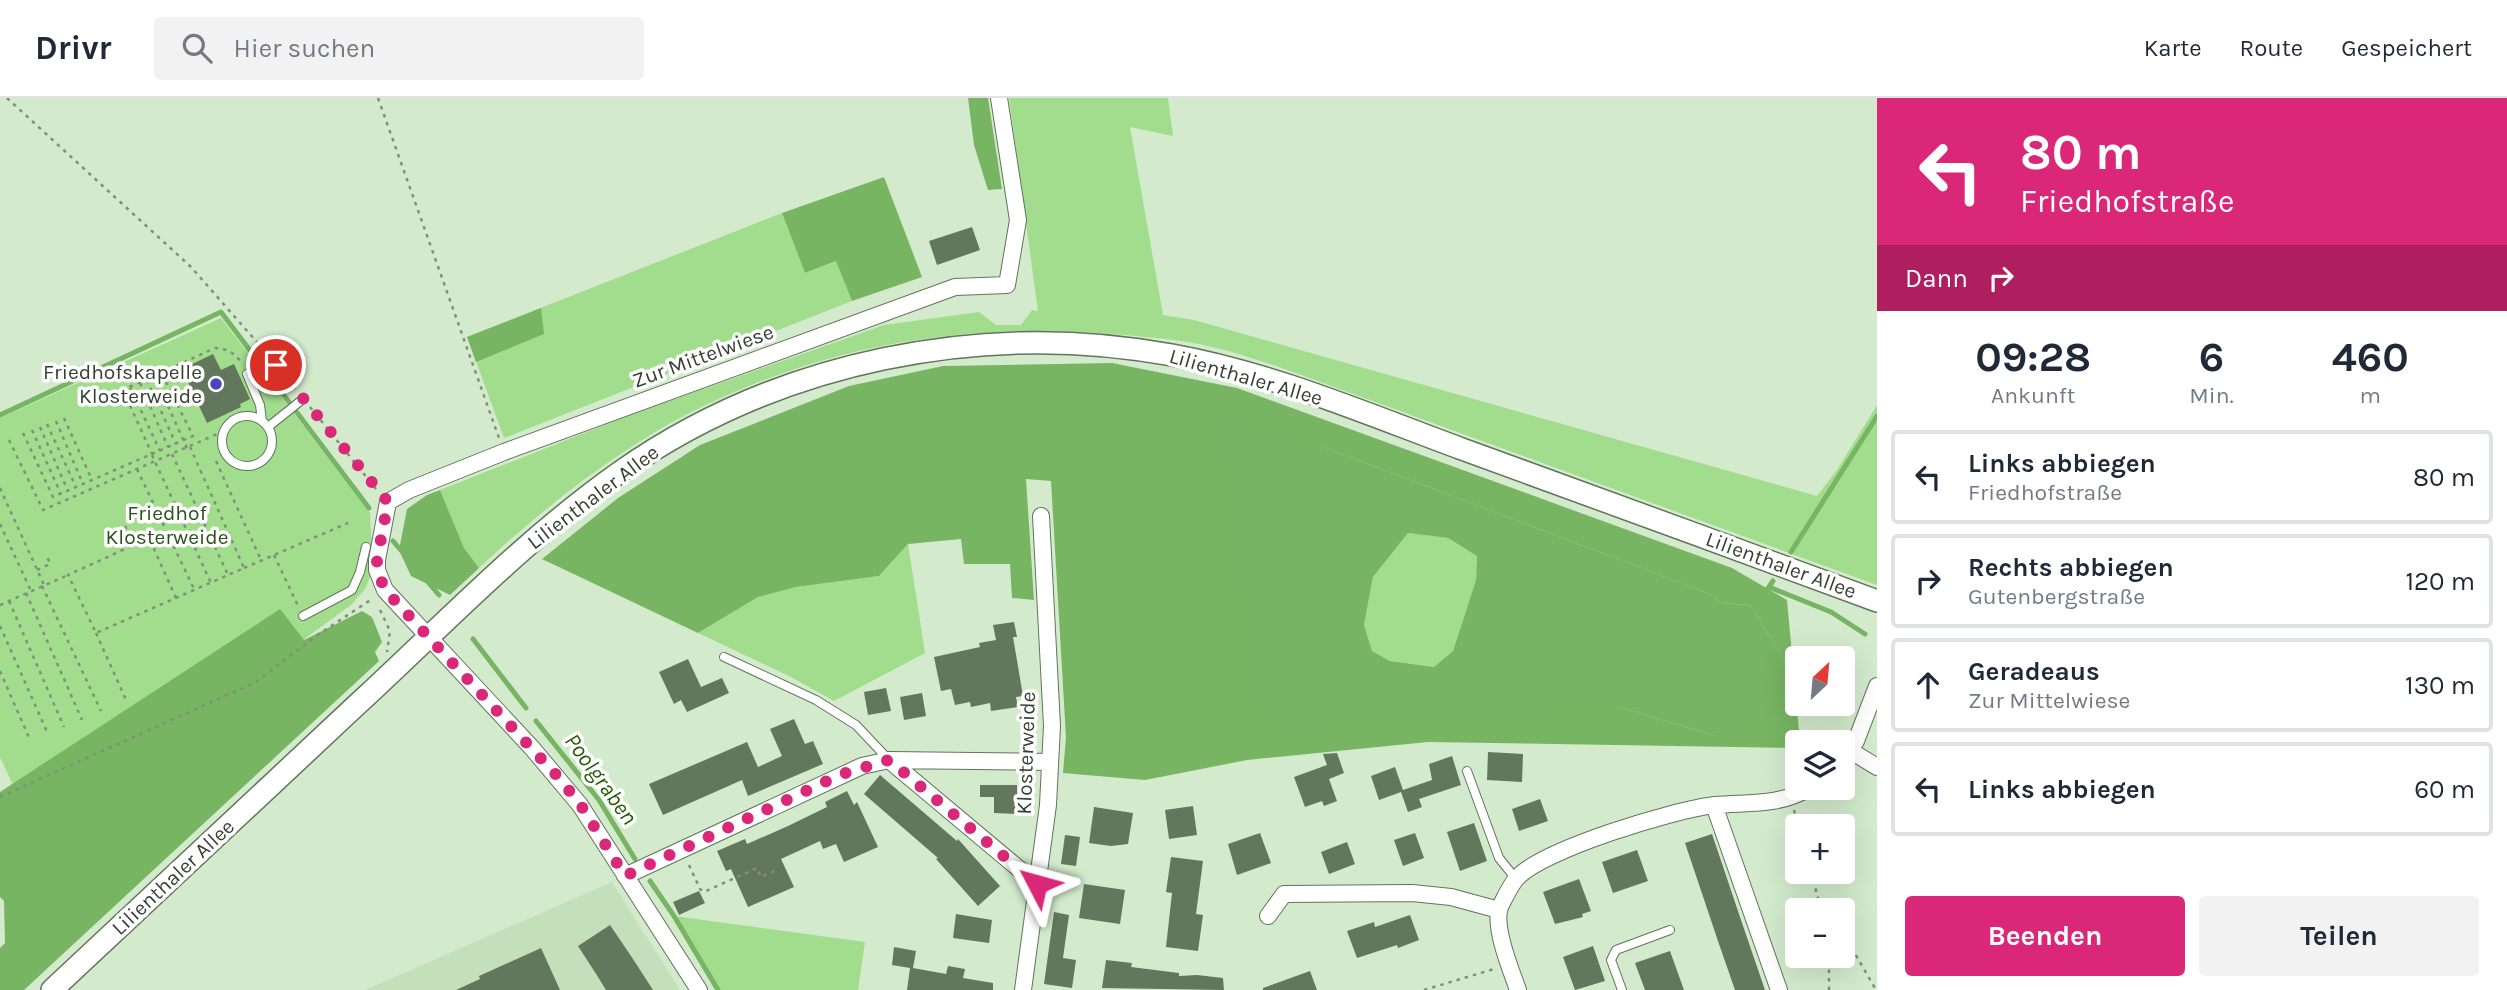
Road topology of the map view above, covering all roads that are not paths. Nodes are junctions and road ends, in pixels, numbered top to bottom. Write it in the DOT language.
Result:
graph roads {
  1 [pos="999,98"];
  2 [pos="247,374"];
  3 [pos="301,400"];
  4 [pos="265,424"];
  5 [pos="1041,516"];
  6 [pos="366,547"];
  7 [pos="1877,601"];
  8 [pos="303,616"];
  9 [pos="430,636"];
  10 [pos="724,657"];
  11 [pos="1877,686"];
  12 [pos="1855,740"];
  13 [pos="1855,758"];
  14 [pos="889,760"];
  15 [pos="1050,762"];
  16 [pos="1877,767"];
  17 [pos="1467,771"];
  18 [pos="1785,798"];
  19 [pos="1714,805"];
  20 [pos="625,876"];
  21 [pos="1516,879"];
  22 [pos="1037,884"];
  23 [pos="1499,910"];
  24 [pos="1268,916"];
  25 [pos="1670,930"];
  26 [pos="52,990"];
  27 [pos="699,990"];
  28 [pos="1023,990"];
  29 [pos="1518,990"];
  30 [pos="1622,990"];
  31 [pos="1779,990"];
  1 -- 9 [label="street, Zur Mittelwiese"];
  2 -- 4 [label="lane"];
  3 -- 4 [label="lane"];
  4 -- 4 [label="lane"];
  5 -- 15 [label="street, Klosterweide"];
  6 -- 8 [label="lane"];
  7 -- 9 [label="main road, Lilienthaler Allee"];
  9 -- 20 [label="street"];
  9 -- 26 [label="main road, Lilienthaler Allee"];
  10 -- 14 [label="lane"];
  11 -- 12 [label="street"];
  13 -- 16 [label="street"];
  14 -- 15 [label="street"];
  14 -- 20 [label="street"];
  14 -- 22 [label="street"];
  15 -- 22 [label="street, Klosterweide"];
  17 -- 21 [label="lane"];
  18 -- 19 [label="street"];
  19 -- 21 [label="street"];
  19 -- 31 [label="street"];
  20 -- 27 [label="street"];
  21 -- 23 [label="street"];
  22 -- 28 [label="street, Klosterweide"];
  23 -- 24 [label="street"];
  23 -- 29 [label="street"];
  25 -- 30 [label="lane"];
}
